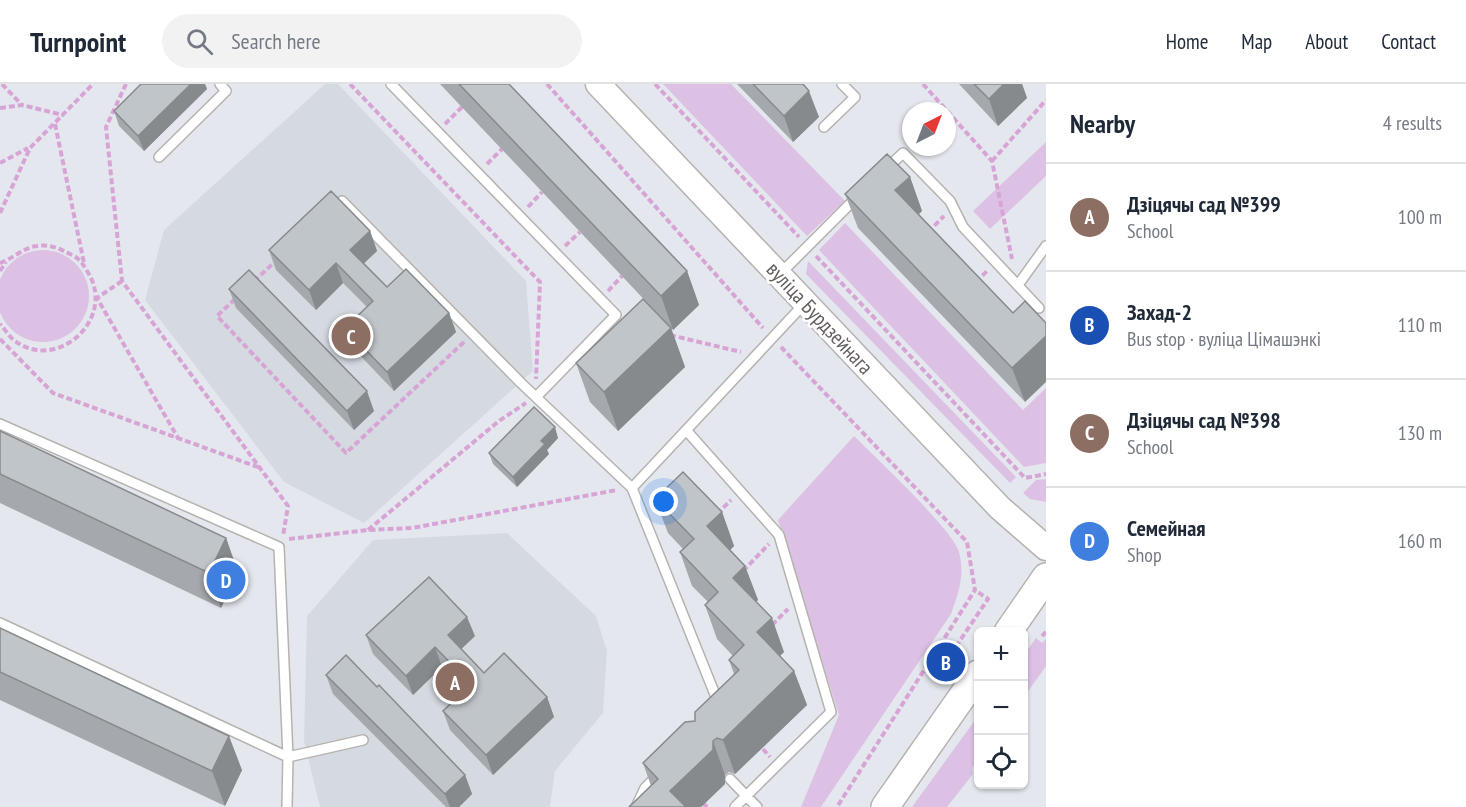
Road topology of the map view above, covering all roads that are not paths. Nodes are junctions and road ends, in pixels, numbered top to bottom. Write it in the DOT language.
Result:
graph roads {
  1 [pos="220,84"];
  2 [pos="391,84"];
  3 [pos="598,84"];
  4 [pos="842,84"];
  5 [pos="824,127"];
  6 [pos="159,157"];
  7 [pos="880,175"];
  8 [pos="864,190"];
  9 [pos="342,201"];
  10 [pos="1046,246"];
  11 [pos="779,275"];
  12 [pos="1018,285"];
  13 [pos="806,303"];
  14 [pos="1039,308"];
  15 [pos="536,397"];
  16 [pos="0,424"];
  17 [pos="686,430"];
  18 [pos="632,488"];
  19 [pos="1046,548"];
  20 [pos="1046,577"];
  21 [pos="0,623"];
  22 [pos="1011,627"];
  23 [pos="974,680"];
  24 [pos="722,710"];
  25 [pos="363,740"];
  26 [pos="288,757"];
  27 [pos="669,764"];
  28 [pos="730,779"];
  29 [pos="746,796"];
  30 [pos="287,807"];
  31 [pos="636,807"];
  32 [pos="735,807"];
  33 [pos="757,807"];
  34 [pos="885,807"];
  1 -- 6 [label="lane"];
  2 -- 15 [label="lane"];
  3 -- 11 [label="street, вуліца Бурдзейнага"];
  4 -- 5 [label="lane"];
  7 -- 12 [label="lane"];
  8 -- 11 [label="lane"];
  9 -- 15 [label="lane"];
  10 -- 12 [label="lane"];
  11 -- 13 [label="street, вуліца Бурдзейнага"];
  12 -- 14 [label="lane"];
  13 -- 17 [label="lane"];
  13 -- 19 [label="street, вуліца Бурдзейнага"];
  15 -- 18 [label="lane"];
  16 -- 26 [label="lane"];
  17 -- 18 [label="lane"];
  17 -- 29 [label="lane"];
  18 -- 24 [label="lane"];
  20 -- 22 [label="main road"];
  21 -- 26 [label="lane"];
  23 -- 34 [label="main road"];
  25 -- 26 [label="lane"];
  26 -- 30 [label="lane"];
  27 -- 31 [label="lane"];
  28 -- 29 [label="lane"];
  29 -- 32 [label="lane"];
  29 -- 33 [label="lane"];
}
